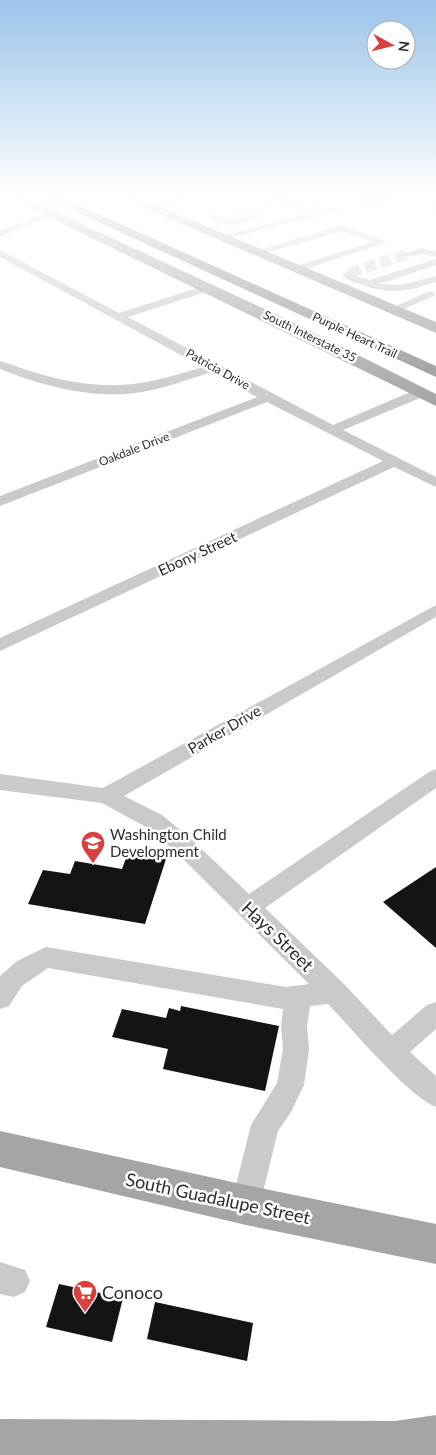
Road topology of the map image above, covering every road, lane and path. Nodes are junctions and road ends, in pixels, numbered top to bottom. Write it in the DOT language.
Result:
graph roads {
  1 [pos="26,267"];
  2 [pos="167,267"];
  3 [pos="205,267"];
  4 [pos="292,267"];
  5 [pos="304,267"];
  6 [pos="421,267"];
  7 [pos="297,269"];
  8 [pos="350,273"];
  9 [pos="369,284"];
  10 [pos="211,287"];
  11 [pos="435,287"];
  12 [pos="348,290"];
  13 [pos="376,303"];
  14 [pos="393,310"];
  15 [pos="120,316"];
  16 [pos="436,328"];
  17 [pos="365,339"];
  18 [pos="0,365"];
  19 [pos="216,367"];
  20 [pos="436,372"];
  21 [pos="436,377"];
  22 [pos="420,393"];
  23 [pos="268,397"];
  24 [pos="436,401"];
  25 [pos="334,429"];
  26 [pos="395,461"];
  27 [pos="436,483"];
  28 [pos="0,500"];
  29 [pos="436,610"];
  30 [pos="0,645"];
  31 [pos="436,778"];
  32 [pos="0,782"];
  33 [pos="106,796"];
  34 [pos="248,907"];
  35 [pos="335,992"];
  36 [pos="298,997"];
  37 [pos="0,998"];
  38 [pos="436,1013"];
  39 [pos="391,1052"];
  40 [pos="436,1094"];
  41 [pos="0,1149"];
  42 [pos="246,1205"];
  43 [pos="436,1244"];
  44 [pos="436,1438"];
  45 [pos="0,1442"];
  46 [pos="63,1448"];
  1 -- 15 [label="street, Patricia Drive"];
  2 -- 10 [label="main road, South Interstate 35"];
  3 -- 17 [label="highway, Purple Heart Trail"];
  4 -- 7 [label="main road"];
  5 -- 7 [label="street"];
  6 -- 9 [label="street"];
  7 -- 12 [label="main road"];
  8 -- 9 [label="street"];
  9 -- 11 [label="street"];
  9 -- 12 [label="street"];
  10 -- 15 [label="street"];
  10 -- 22 [label="main road, South Interstate 35"];
  11 -- 13 [label="street"];
  11 -- 14 [label="street"];
  12 -- 13 [label="main road"];
  13 -- 14 [label="main road"];
  14 -- 16 [label="main road"];
  15 -- 19 [label="street, Patricia Drive"];
  17 -- 20 [label="highway, Purple Heart Trail"];
  17 -- 21 [label="highway"];
  18 -- 19 [label="street"];
  19 -- 23 [label="street, Patricia Drive"];
  22 -- 24 [label="main road, South Interstate 35"];
  22 -- 25 [label="street"];
  23 -- 25 [label="street, Patricia Drive"];
  23 -- 28 [label="street, Oakdale Drive"];
  25 -- 26 [label="street, Patricia Drive"];
  26 -- 27 [label="street, Patricia Drive"];
  26 -- 30 [label="street, Ebony Street"];
  29 -- 33 [label="street, Parker Drive"];
  31 -- 34 [label="street"];
  32 -- 33 [label="street"];
  33 -- 34 [label="street, Hays Street"];
  34 -- 35 [label="street, Hays Street"];
  35 -- 36 [label="street"];
  35 -- 39 [label="street, Hays Street"];
  36 -- 37 [label="street"];
  36 -- 42 [label="street"];
  38 -- 39 [label="street"];
  39 -- 40 [label="street, Hays Street"];
  41 -- 42 [label="main road, South Guadalupe Street"];
  42 -- 43 [label="main road, South Guadalupe Street"];
  44 -- 46 [label="main road"];
  45 -- 46 [label="main road"];
}
